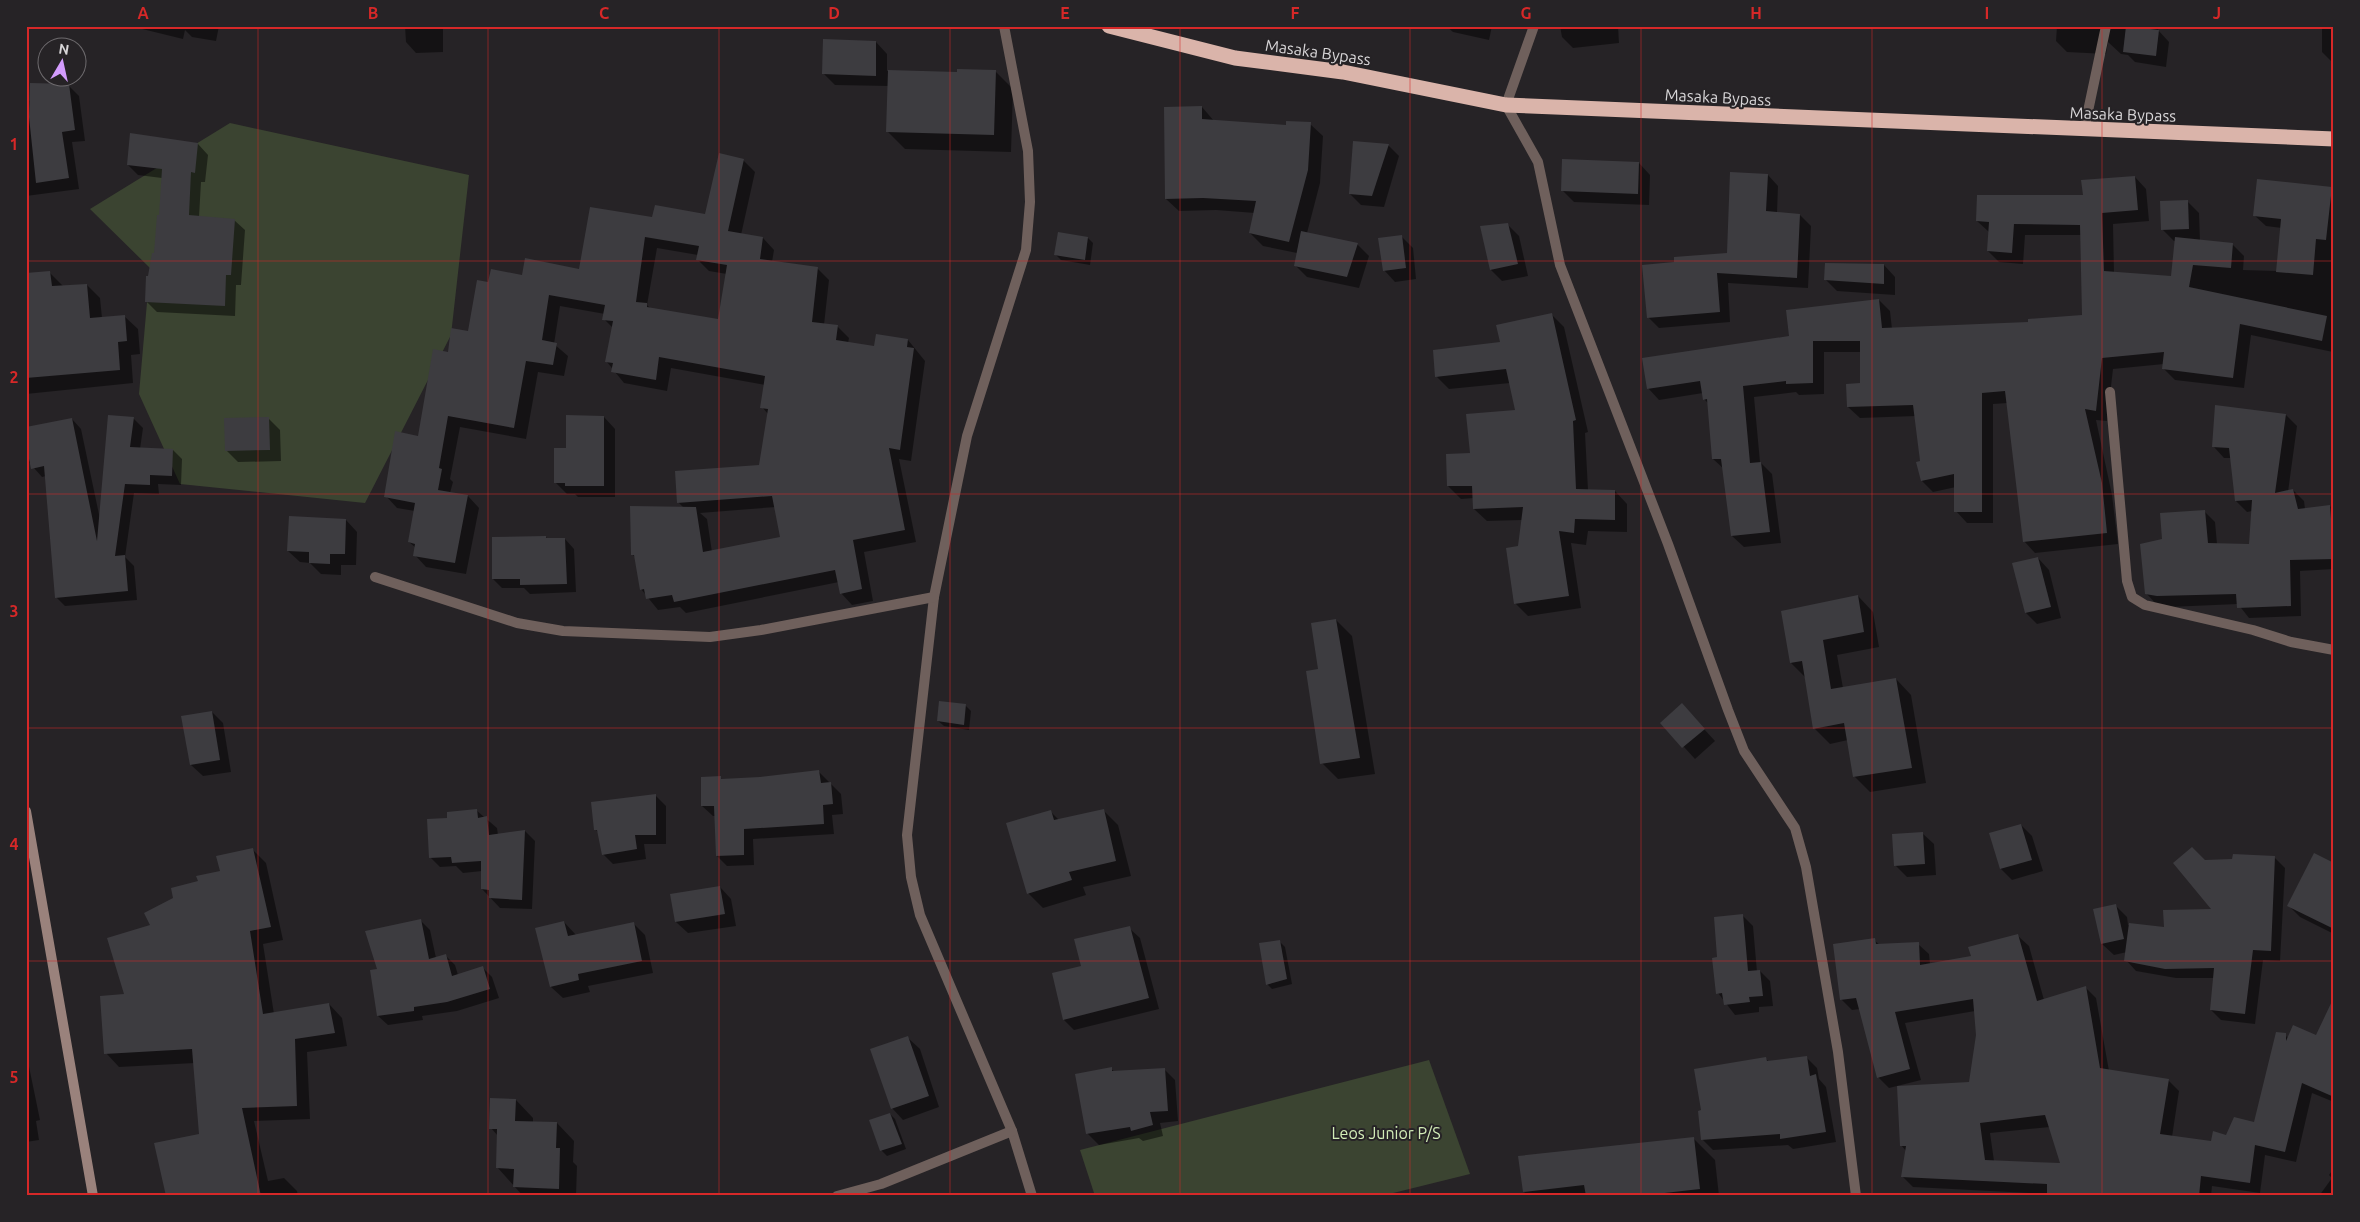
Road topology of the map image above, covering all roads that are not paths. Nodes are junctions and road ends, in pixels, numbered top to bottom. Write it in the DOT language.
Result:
graph roads {
  1 [pos="1004,26"];
  2 [pos="1109,26"];
  3 [pos="1534,26"];
  4 [pos="2106,26"];
  5 [pos="1506,105"];
  6 [pos="2084,130"];
  7 [pos="2334,139"];
  8 [pos="2110,392"];
  9 [pos="375,577"];
  10 [pos="934,597"];
  11 [pos="2334,650"];
  12 [pos="26,811"];
  13 [pos="1012,1131"];
  14 [pos="94,1196"];
  15 [pos="837,1196"];
  16 [pos="1032,1196"];
  17 [pos="1856,1196"];
  1 -- 10 [label="street"];
  2 -- 5 [label="highway, Masaka Bypass"];
  3 -- 5 [label="street"];
  4 -- 6 [label="street"];
  5 -- 6 [label="highway, Masaka Bypass"];
  5 -- 17 [label="street"];
  6 -- 7 [label="highway, Masaka Bypass"];
  8 -- 11 [label="street"];
  9 -- 10 [label="street"];
  10 -- 13 [label="street"];
  12 -- 14 [label="main road"];
  13 -- 15 [label="street"];
  13 -- 16 [label="street"];
}
